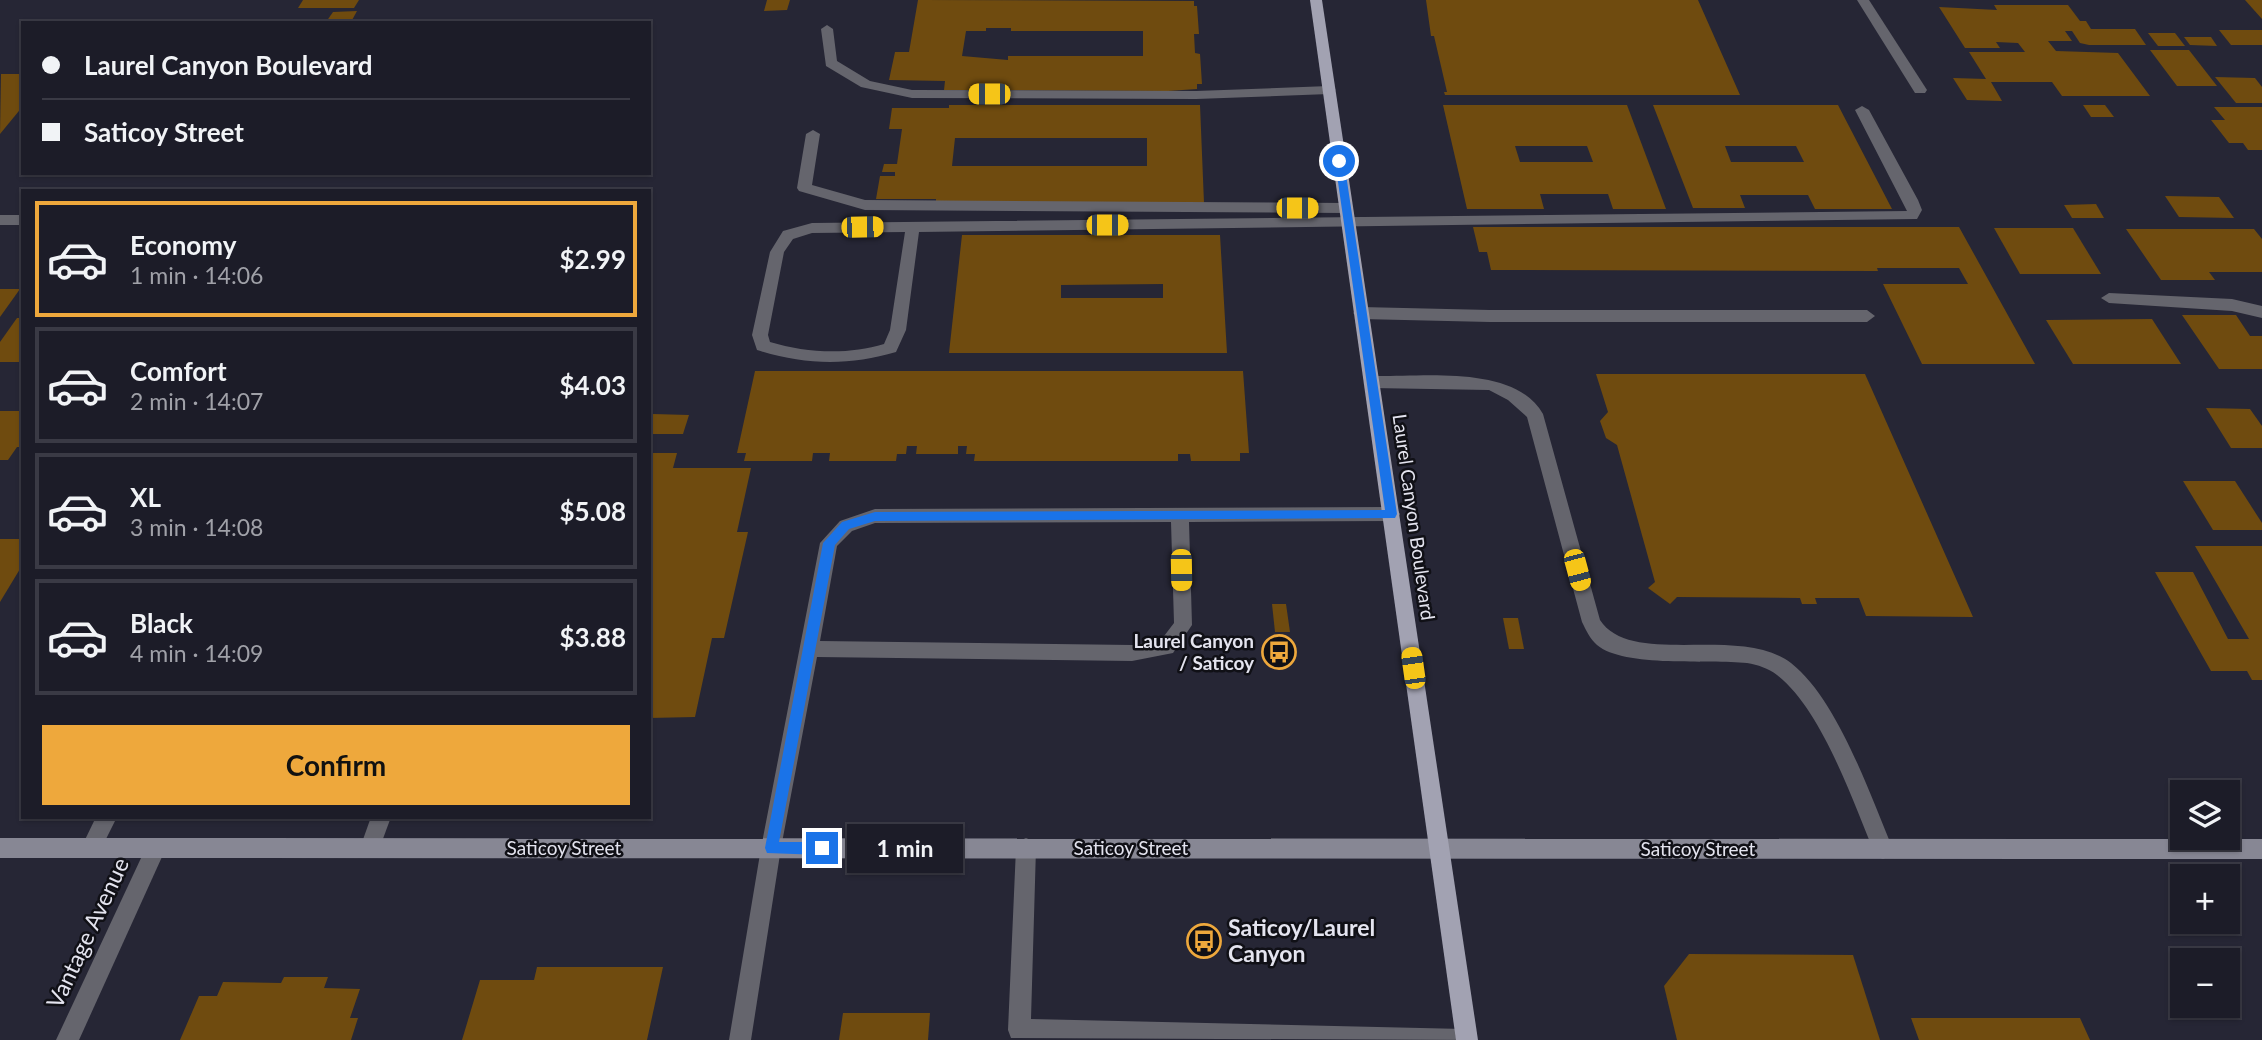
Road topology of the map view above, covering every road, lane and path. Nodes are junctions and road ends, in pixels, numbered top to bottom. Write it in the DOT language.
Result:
graph roads {
  1 [pos="1316,0"];
  2 [pos="1863,0"];
  3 [pos="827,29"];
  4 [pos="1329,90"];
  5 [pos="1920,90"];
  6 [pos="1862,110"];
  7 [pos="813,134"];
  8 [pos="1346,208"];
  9 [pos="0,220"];
  10 [pos="21,220"];
  11 [pos="1348,224"];
  12 [pos="913,226"];
  13 [pos="2109,298"];
  14 [pos="2262,312"];
  15 [pos="1361,313"];
  16 [pos="1867,316"];
  17 [pos="1372,382"];
  18 [pos="1391,514"];
  19 [pos="1180,515"];
  20 [pos="809,649"];
  21 [pos="106,819"];
  22 [pos="380,819"];
  23 [pos="0,848"];
  24 [pos="91,848"];
  25 [pos="156,848"];
  26 [pos="370,848"];
  27 [pos="771,848"];
  28 [pos="1026,848"];
  29 [pos="1440,848"];
  30 [pos="1883,849"];
  31 [pos="2262,849"];
  32 [pos="67,1040"];
  33 [pos="740,1040"];
  34 [pos="1465,1040"];
  1 -- 4 [label="main road, Laurel Canyon Boulevard"];
  2 -- 5 [label="street"];
  3 -- 4 [label="street"];
  4 -- 8 [label="main road, Laurel Canyon Boulevard"];
  6 -- 11 [label="street"];
  7 -- 8 [label="street"];
  8 -- 11 [label="main road, Laurel Canyon Boulevard"];
  9 -- 10 [label="street"];
  11 -- 12 [label="street"];
  11 -- 15 [label="main road, Laurel Canyon Boulevard"];
  12 -- 12 [label="street"];
  13 -- 14 [label="street"];
  15 -- 16 [label="street"];
  15 -- 17 [label="main road, Laurel Canyon Boulevard"];
  17 -- 18 [label="main road, Laurel Canyon Boulevard"];
  17 -- 30 [label="street"];
  18 -- 19 [label="street"];
  18 -- 29 [label="main road, Laurel Canyon Boulevard"];
  19 -- 20 [label="street"];
  19 -- 20 [label="street"];
  20 -- 27 [label="street"];
  21 -- 24 [label="street"];
  22 -- 26 [label="street"];
  23 -- 24 [label="main road, Saticoy Street"];
  24 -- 25 [label="main road, Saticoy Street"];
  25 -- 26 [label="main road, Saticoy Street"];
  25 -- 32 [label="street, Vantage Avenue"];
  26 -- 27 [label="main road, Saticoy Street"];
  27 -- 28 [label="main road, Saticoy Street"];
  27 -- 33 [label="street"];
  28 -- 29 [label="main road, Saticoy Street"];
  28 -- 34 [label="street"];
  29 -- 30 [label="main road, Saticoy Street"];
  29 -- 34 [label="main road, Laurel Canyon Boulevard"];
  30 -- 31 [label="main road, Saticoy Street"];
}
